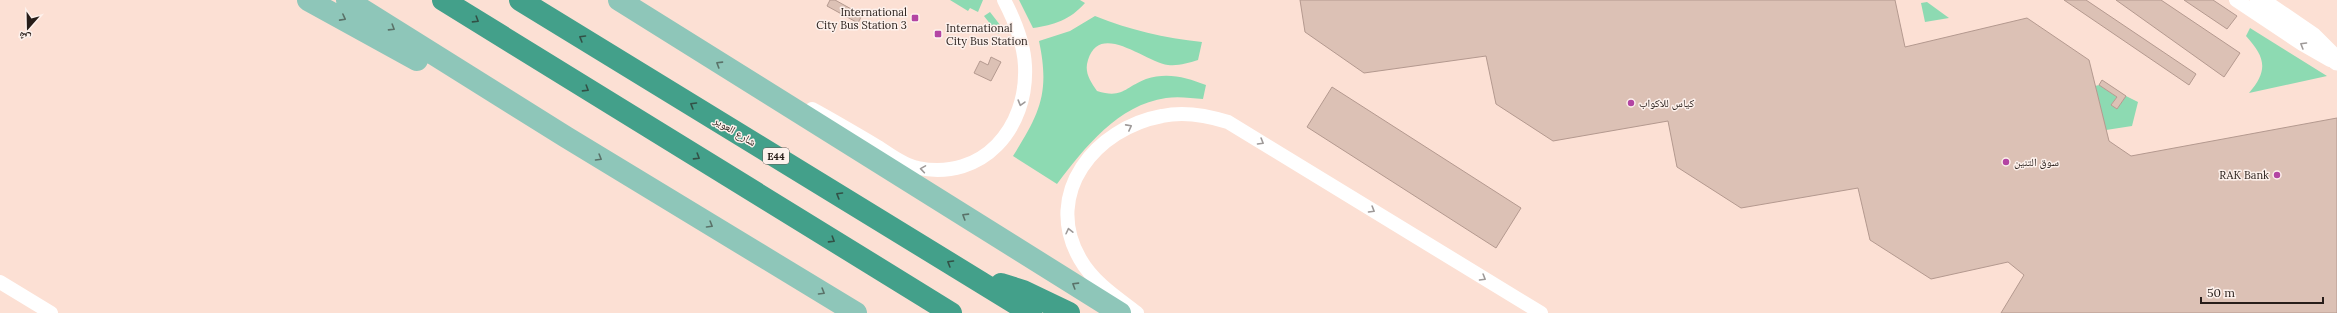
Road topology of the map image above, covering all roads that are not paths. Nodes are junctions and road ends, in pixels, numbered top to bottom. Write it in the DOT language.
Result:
graph roads {
  1 [pos="308,0"];
  2 [pos="347,0"];
  3 [pos="443,0"];
  4 [pos="520,0"];
  5 [pos="619,0"];
  6 [pos="1004,0"];
  7 [pos="2236,0"];
  8 [pos="2259,0"];
  9 [pos="2337,63"];
  10 [pos="752,84"];
  11 [pos="566,137"];
  12 [pos="976,278"];
  13 [pos="0,282"];
  14 [pos="50,313"];
  15 [pos="856,313"];
  16 [pos="951,313"];
  17 [pos="1031,313"];
  18 [pos="1069,313"];
  19 [pos="1120,313"];
  20 [pos="1137,313"];
  21 [pos="1541,313"];
  1 -- 11 [label="main road, one-way"];
  2 -- 11 [label="main road, one-way"];
  3 -- 16 [label="highway, one-way"];
  12 -- 4 [label="highway, شارع العوير / E44, one-way"];
  10 -- 5 [label="main road, one-way"];
  6 -- 10 [label="street, one-way"];
  9 -- 7 [label="street, one-way"];
  8 -- 9 [label="street"];
  19 -- 10 [label="main road, one-way"];
  11 -- 15 [label="main road, one-way"];
  12 -- 17 [label="highway, شارع العوير / E44"];
  12 -- 18 [label="highway"];
  13 -- 14 [label="street"];
  20 -- 21 [label="street, one-way"];
}
